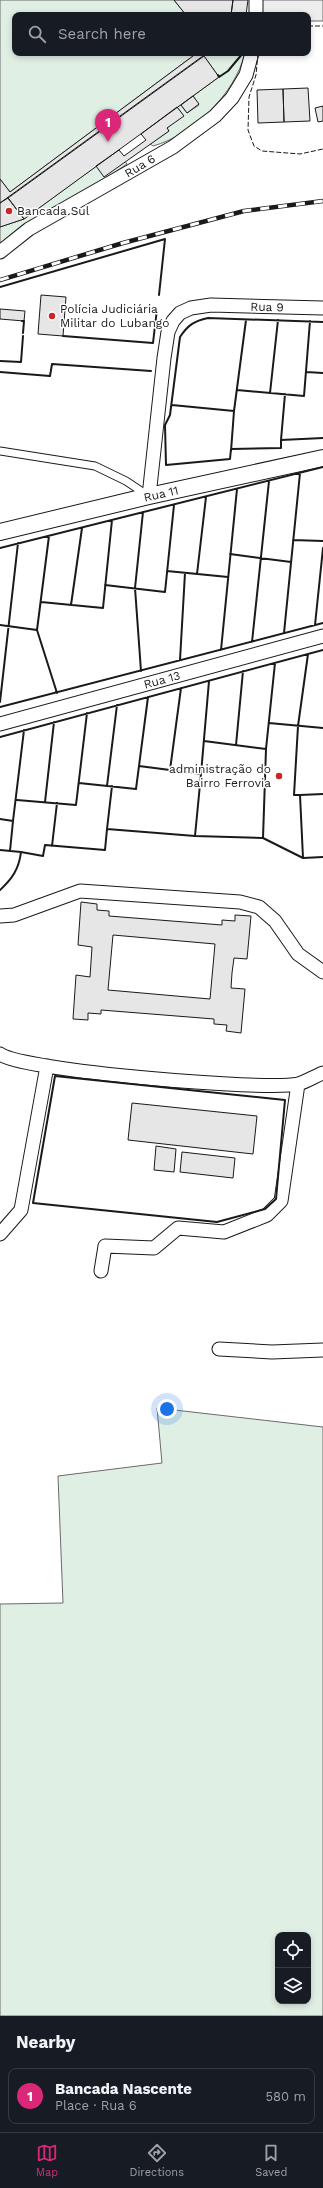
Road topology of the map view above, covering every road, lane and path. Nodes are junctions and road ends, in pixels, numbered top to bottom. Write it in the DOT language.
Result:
graph roads {
  1 [pos="256,0"];
  2 [pos="256,12"];
  3 [pos="251,56"];
  4 [pos="0,252"];
  5 [pos="323,308"];
  6 [pos="0,451"];
  7 [pos="323,458"];
  8 [pos="148,496"];
  9 [pos="0,532"];
  10 [pos="323,636"];
  11 [pos="0,724"];
  12 [pos="0,916"];
  13 [pos="323,972"];
  14 [pos="1,1056"];
  15 [pos="47,1066"];
  16 [pos="323,1073"];
  17 [pos="298,1084"];
  18 [pos="0,1234"];
  19 [pos="101,1271"];
  20 [pos="218,1349"];
  21 [pos="323,1350"];
  1 -- 2 [label="street"];
  3 -- 4 [label="street, Rua 6"];
  5 -- 8 [label="street, Rua 9"];
  6 -- 8 [label="lane"];
  7 -- 8 [label="street, Rua 11"];
  8 -- 9 [label="street, Rua 11"];
  10 -- 11 [label="street, Rua 13"];
  12 -- 13 [label="street"];
  14 -- 15 [label="street"];
  15 -- 17 [label="street"];
  15 -- 18 [label="street"];
  16 -- 17 [label="street"];
  17 -- 19 [label="street"];
  20 -- 21 [label="street"];
}
